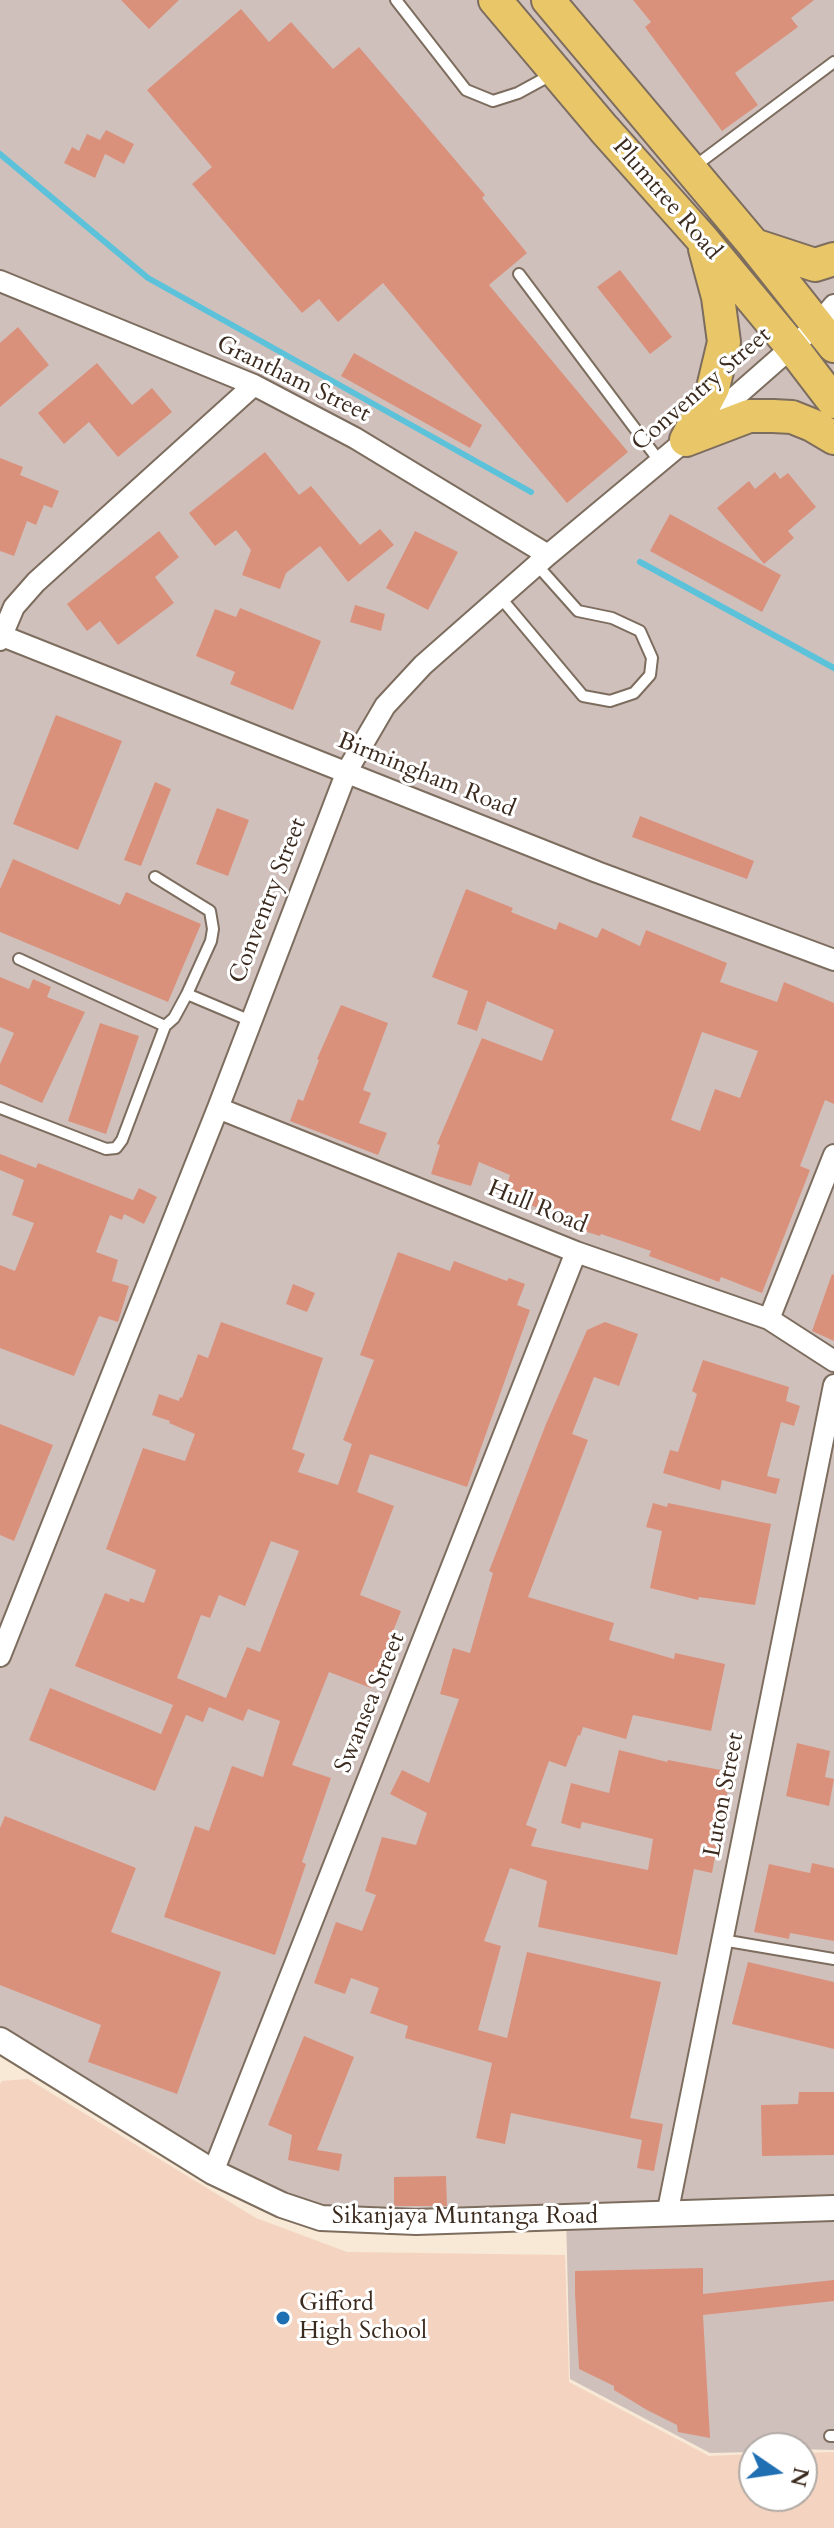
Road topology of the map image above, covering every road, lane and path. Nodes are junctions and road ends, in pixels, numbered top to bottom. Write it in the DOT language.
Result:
graph roads {
  1 [pos="396,0"];
  2 [pos="495,0"];
  3 [pos="548,0"];
  4 [pos="834,62"];
  5 [pos="556,72"];
  6 [pos="691,170"];
  7 [pos="703,240"];
  8 [pos="754,245"];
  9 [pos="834,259"];
  10 [pos="519,274"];
  11 [pos="0,281"];
  12 [pos="828,326"];
  13 [pos="792,347"];
  14 [pos="254,385"];
  15 [pos="834,402"];
  16 [pos="834,438"];
  17 [pos="686,440"];
  18 [pos="660,462"];
  19 [pos="542,560"];
  20 [pos="500,597"];
  21 [pos="0,637"];
  22 [pos="347,771"];
  23 [pos="155,877"];
  24 [pos="19,959"];
  25 [pos="834,960"];
  26 [pos="187,994"];
  27 [pos="251,1021"];
  28 [pos="165,1026"];
  29 [pos="0,1108"];
  30 [pos="218,1108"];
  31 [pos="834,1155"];
  32 [pos="576,1252"];
  33 [pos="769,1319"];
  34 [pos="834,1361"];
  35 [pos="834,1385"];
  36 [pos="0,1656"];
  37 [pos="722,1940"];
  38 [pos="834,1959"];
  39 [pos="3,2049"];
  40 [pos="213,2172"];
  41 [pos="834,2208"];
  42 [pos="667,2215"];
  1 -- 5 [label="lane"];
  2 -- 5 [label="highway, Plumtree Road"];
  3 -- 6 [label="highway, Plumtree Road"];
  4 -- 6 [label="lane"];
  5 -- 7 [label="highway, Plumtree Road"];
  6 -- 8 [label="highway, Plumtree Road"];
  7 -- 13 [label="highway, Plumtree Road"];
  7 -- 17 [label="highway"];
  8 -- 9 [label="highway"];
  8 -- 12 [label="highway, Plumtree Road"];
  10 -- 18 [label="lane"];
  11 -- 14 [label="street, Grantham Street"];
  12 -- 13 [label="street, Conventry Street"];
  13 -- 15 [label="highway, Plumtree Road"];
  13 -- 17 [label="street, Conventry Street"];
  14 -- 19 [label="street, Grantham Street"];
  14 -- 21 [label="street"];
  16 -- 17 [label="highway"];
  17 -- 18 [label="street, Conventry Street"];
  18 -- 19 [label="street, Conventry Street"];
  19 -- 20 [label="street, Conventry Street"];
  19 -- 20 [label="lane"];
  20 -- 22 [label="street, Conventry Street"];
  21 -- 22 [label="street, Birmingham Road"];
  22 -- 25 [label="street, Birmingham Road"];
  22 -- 27 [label="street, Conventry Street"];
  23 -- 26 [label="lane"];
  24 -- 28 [label="lane"];
  26 -- 27 [label="lane"];
  26 -- 28 [label="lane"];
  27 -- 30 [label="street, Conventry Street"];
  28 -- 29 [label="lane"];
  30 -- 32 [label="street, Hull Road"];
  30 -- 36 [label="street, Conventry Street"];
  31 -- 33 [label="street"];
  32 -- 33 [label="street, Hull Road"];
  32 -- 40 [label="street, Swansea Street"];
  33 -- 34 [label="street, Hull Road"];
  35 -- 37 [label="street, Luton Street"];
  37 -- 38 [label="lane"];
  37 -- 42 [label="street, Luton Street"];
  39 -- 40 [label="street, Sikanjaya Muntanga Road"];
  40 -- 42 [label="street, Sikanjaya Muntanga Road"];
  41 -- 42 [label="street, Sikanjaya Muntanga Road"];
}
